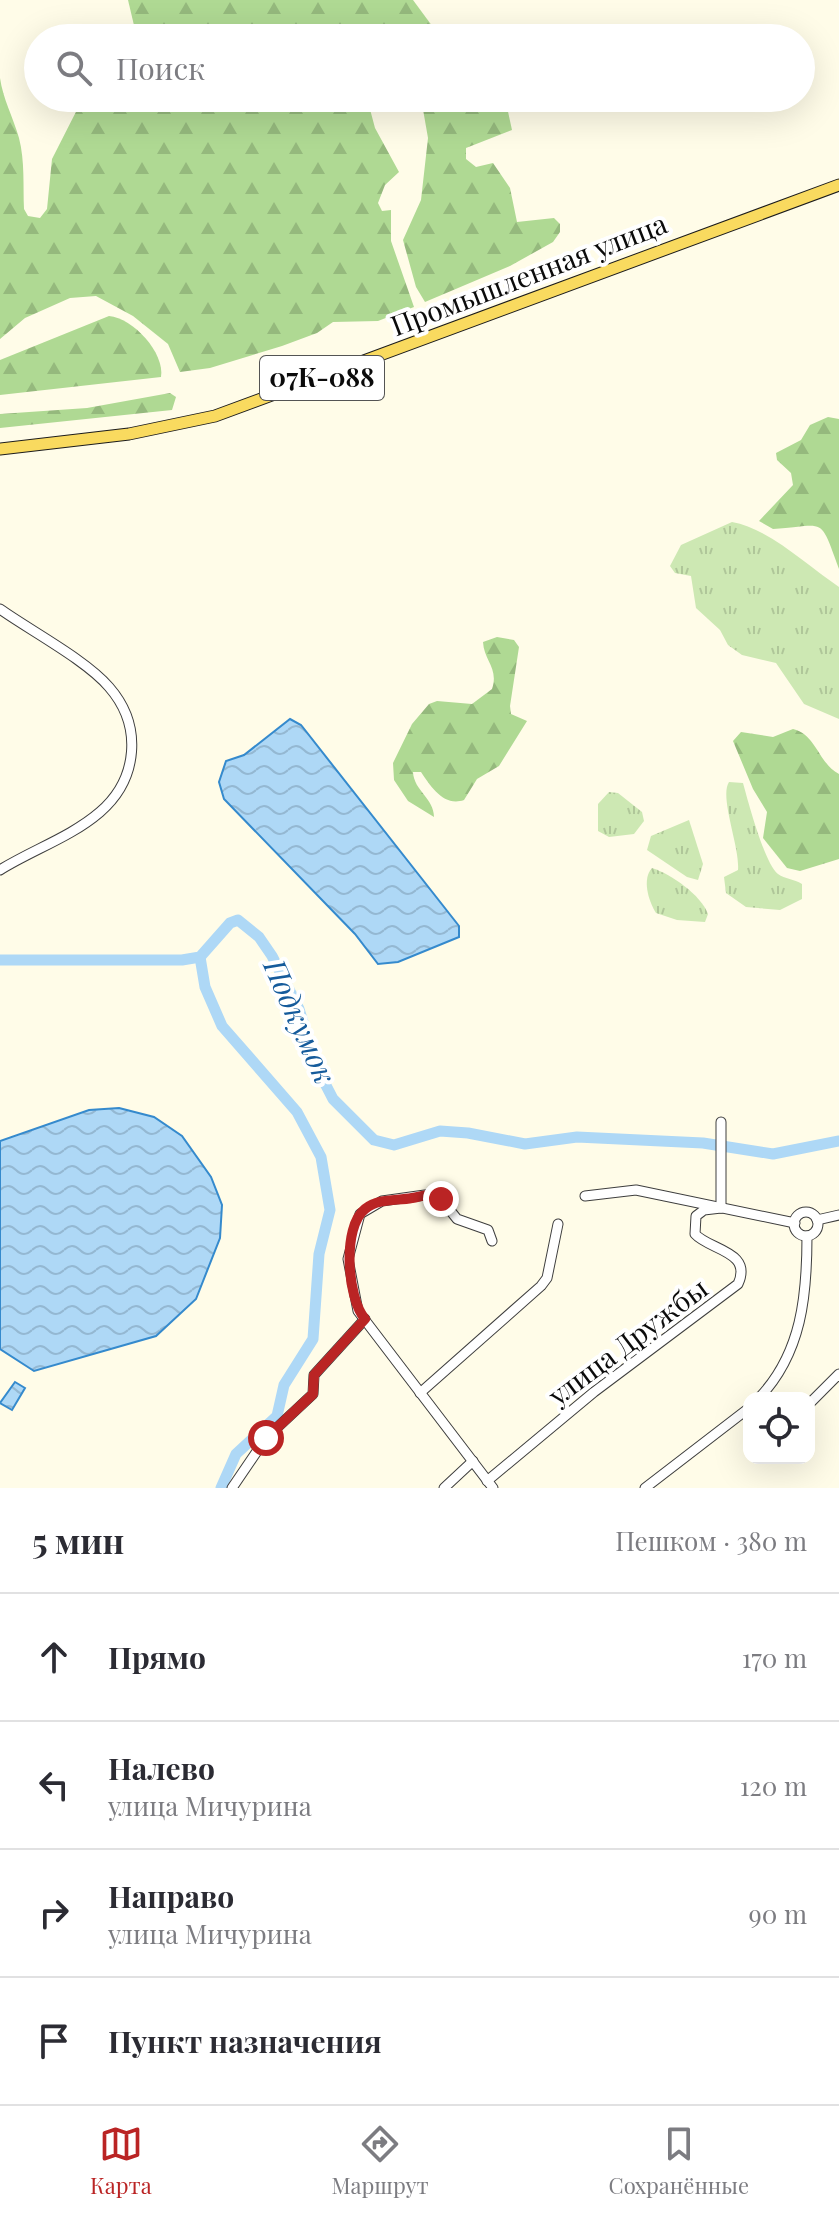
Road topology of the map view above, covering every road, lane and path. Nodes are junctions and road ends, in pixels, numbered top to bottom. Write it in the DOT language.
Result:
graph roads {
  1 [pos="839,185"];
  2 [pos="0,449"];
  3 [pos="0,609"];
  4 [pos="0,870"];
  5 [pos="721,1122"];
  6 [pos="585,1196"];
  7 [pos="721,1208"];
  8 [pos="839,1215"];
  9 [pos="817,1220"];
  10 [pos="795,1223"];
  11 [pos="558,1224"];
  12 [pos="807,1236"];
  13 [pos="492,1241"];
  14 [pos="365,1319"];
  15 [pos="839,1374"];
  16 [pos="764,1392"];
  17 [pos="420,1393"];
  18 [pos="815,1398"];
  19 [pos="743,1413"];
  20 [pos="473,1461"];
  21 [pos="490,1485"];
  22 [pos="232,1488"];
  23 [pos="444,1488"];
  24 [pos="645,1488"];
  1 -- 2 [label="main road, Промышленная улица / 07К-088"];
  3 -- 4 [label="street"];
  5 -- 7 [label="street"];
  6 -- 7 [label="street"];
  7 -- 10 [label="street"];
  7 -- 21 [label="street, улица Дружбы"];
  8 -- 9 [label="street"];
  9 -- 10 [label="street"];
  9 -- 12 [label="street"];
  10 -- 12 [label="street"];
  11 -- 17 [label="street"];
  12 -- 16 [label="street"];
  13 -- 14 [label="street"];
  14 -- 17 [label="street"];
  14 -- 22 [label="street"];
  15 -- 18 [label="street"];
  17 -- 20 [label="street"];
  19 -- 24 [label="street"];
  20 -- 21 [label="street"];
  20 -- 23 [label="street"];
}
